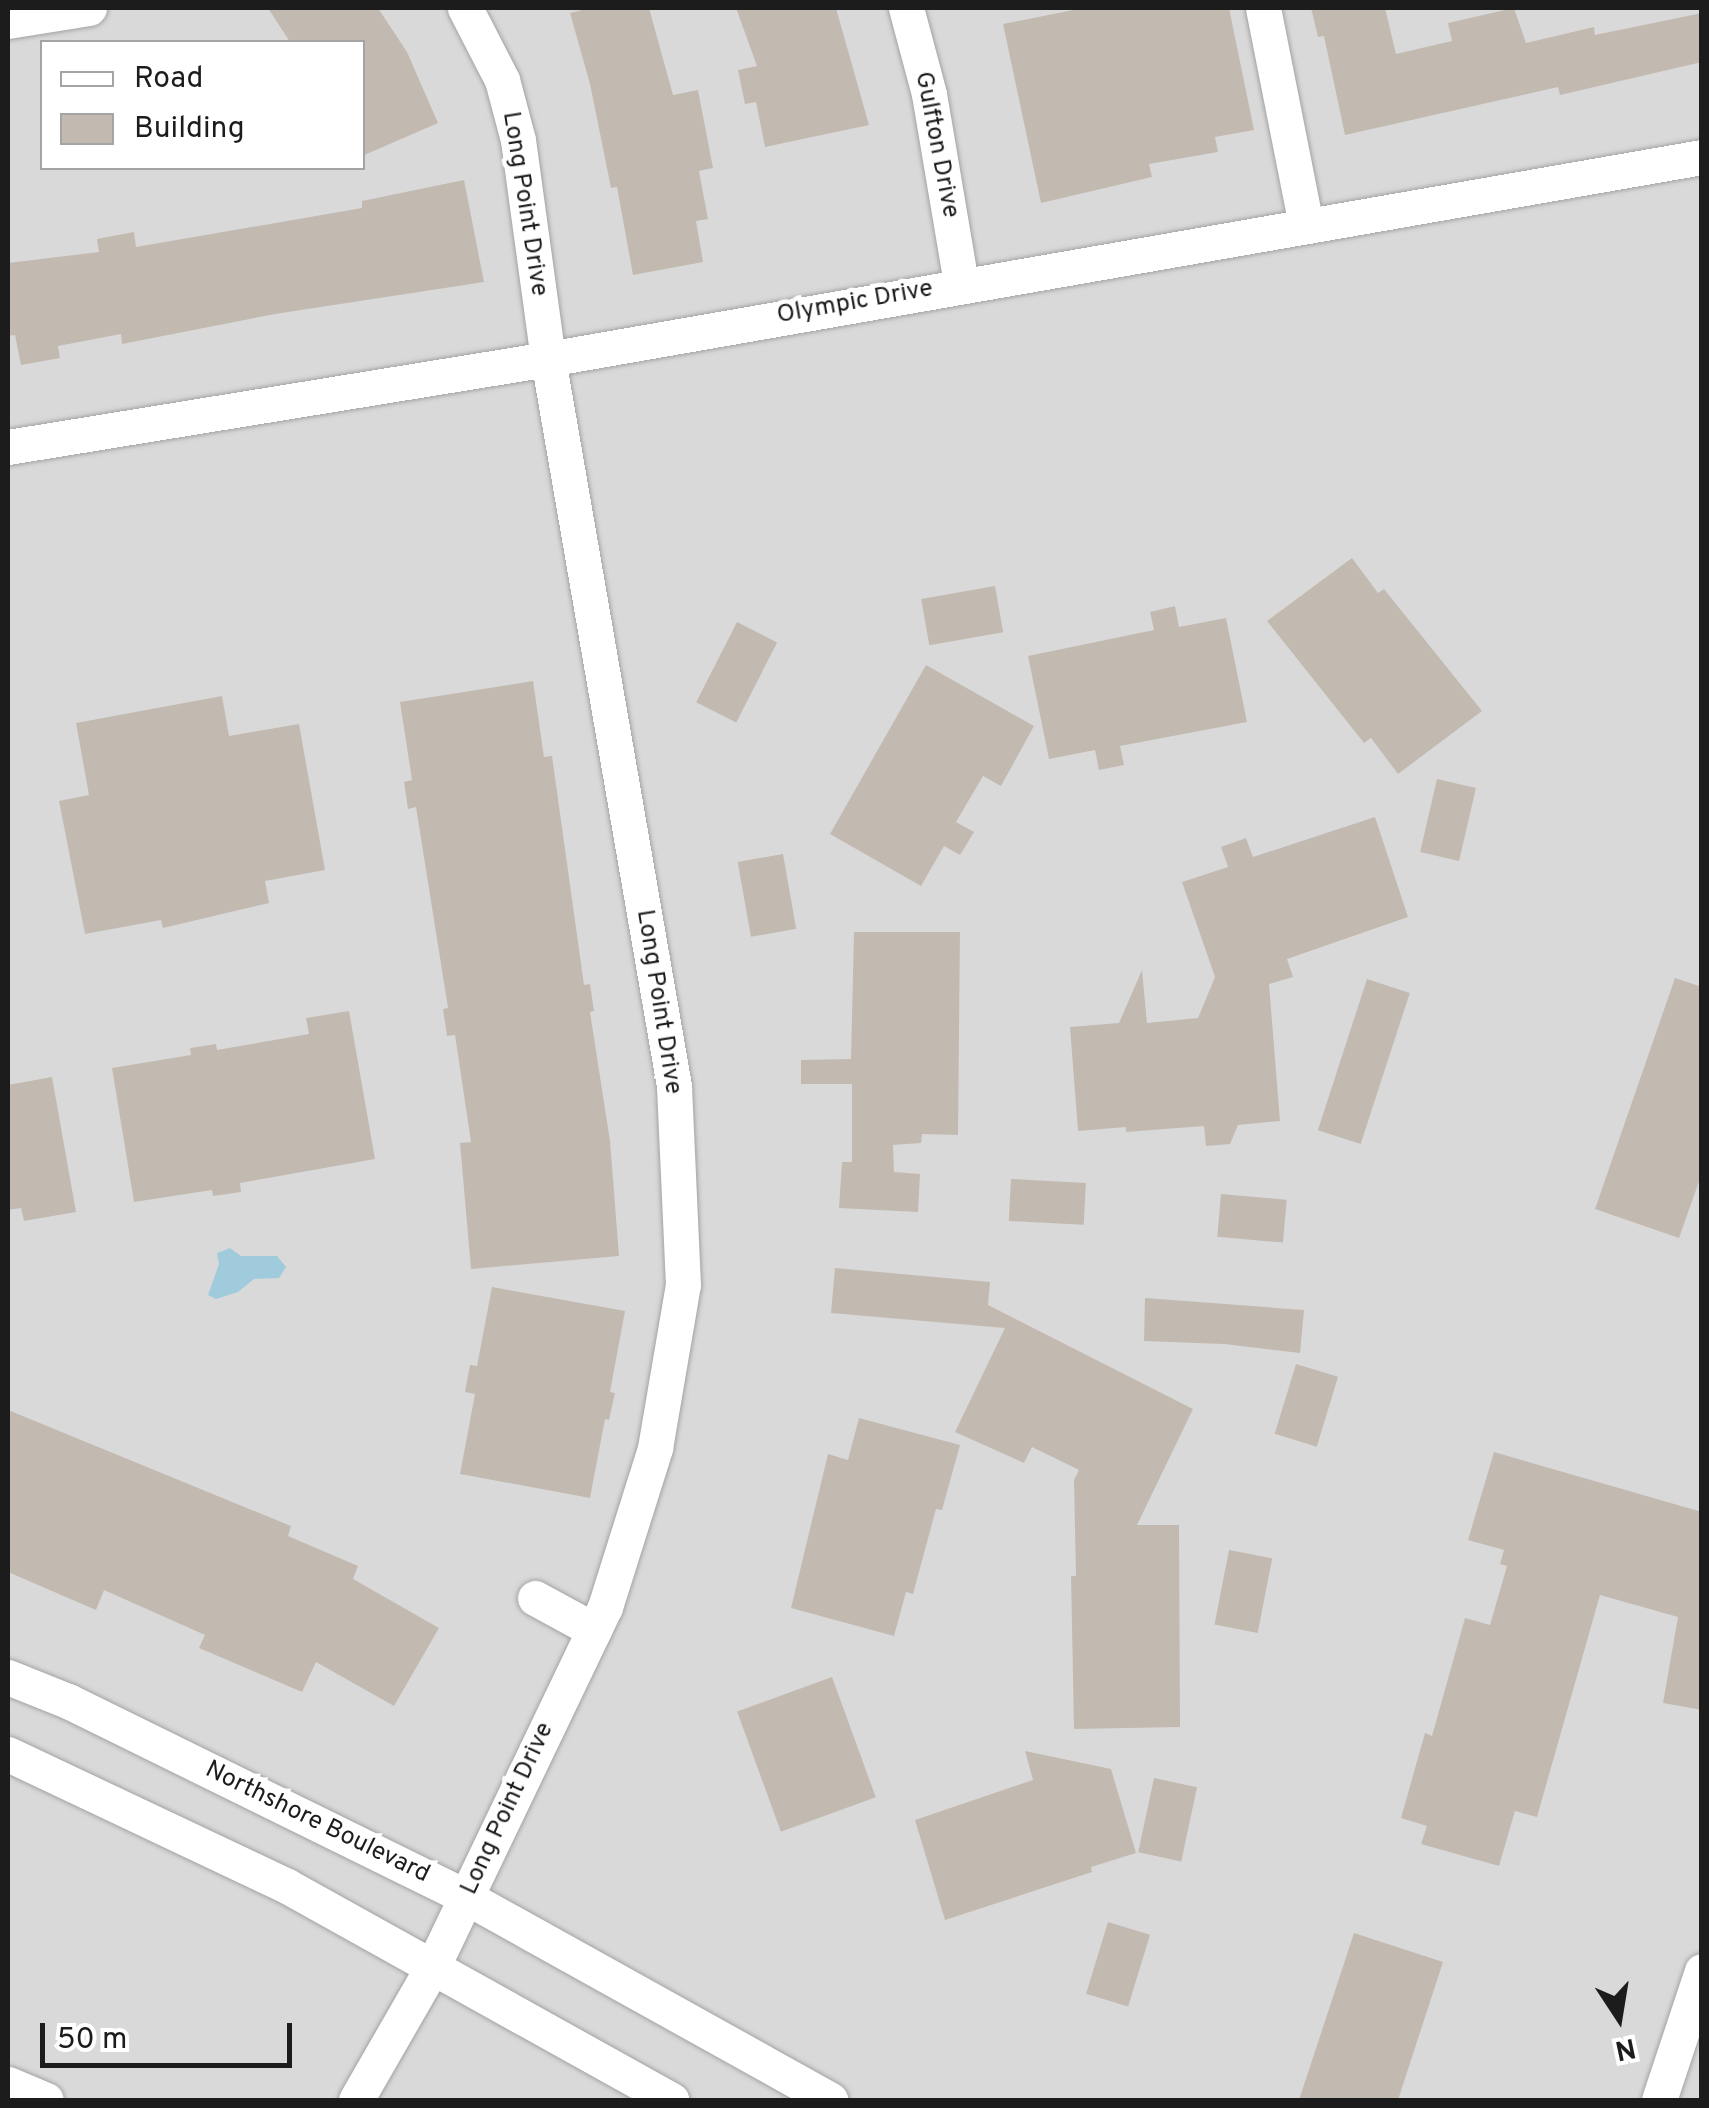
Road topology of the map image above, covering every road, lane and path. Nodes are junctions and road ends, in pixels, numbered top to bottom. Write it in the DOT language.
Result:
graph roads {
  1 [pos="89,8"];
  2 [pos="465,8"];
  3 [pos="906,8"];
  4 [pos="1262,8"];
  5 [pos="8,20"];
  6 [pos="1702,157"];
  7 [pos="1306,226"];
  8 [pos="961,284"];
  9 [pos="548,359"];
  10 [pos="8,447"];
  11 [pos="535,1598"];
  12 [pos="594,1630"];
  13 [pos="8,1677"];
  14 [pos="8,1754"];
  15 [pos="466,1897"];
  16 [pos="432,1968"];
  17 [pos="1702,1971"];
  18 [pos="8,2084"];
  19 [pos="46,2100"];
  20 [pos="356,2100"];
  21 [pos="671,2100"];
  22 [pos="830,2100"];
  23 [pos="1659,2100"];
  1 -- 5 [label="street"];
  2 -- 9 [label="street, Long Point Drive"];
  3 -- 8 [label="street, Gulfton Drive"];
  4 -- 7 [label="street"];
  6 -- 7 [label="street, Olympic Drive"];
  7 -- 8 [label="street, Olympic Drive"];
  8 -- 9 [label="street, Olympic Drive"];
  9 -- 10 [label="street, Olympic Drive"];
  9 -- 12 [label="street, Long Point Drive"];
  11 -- 12 [label="street"];
  12 -- 15 [label="street, Long Point Drive"];
  13 -- 15 [label="street, Northshore Boulevard"];
  14 -- 16 [label="street"];
  15 -- 16 [label="street, Long Point Drive"];
  15 -- 22 [label="street, Northshore Boulevard"];
  16 -- 20 [label="street, Long Point Drive"];
  16 -- 21 [label="street"];
  17 -- 23 [label="street"];
  18 -- 19 [label="street"];
}
